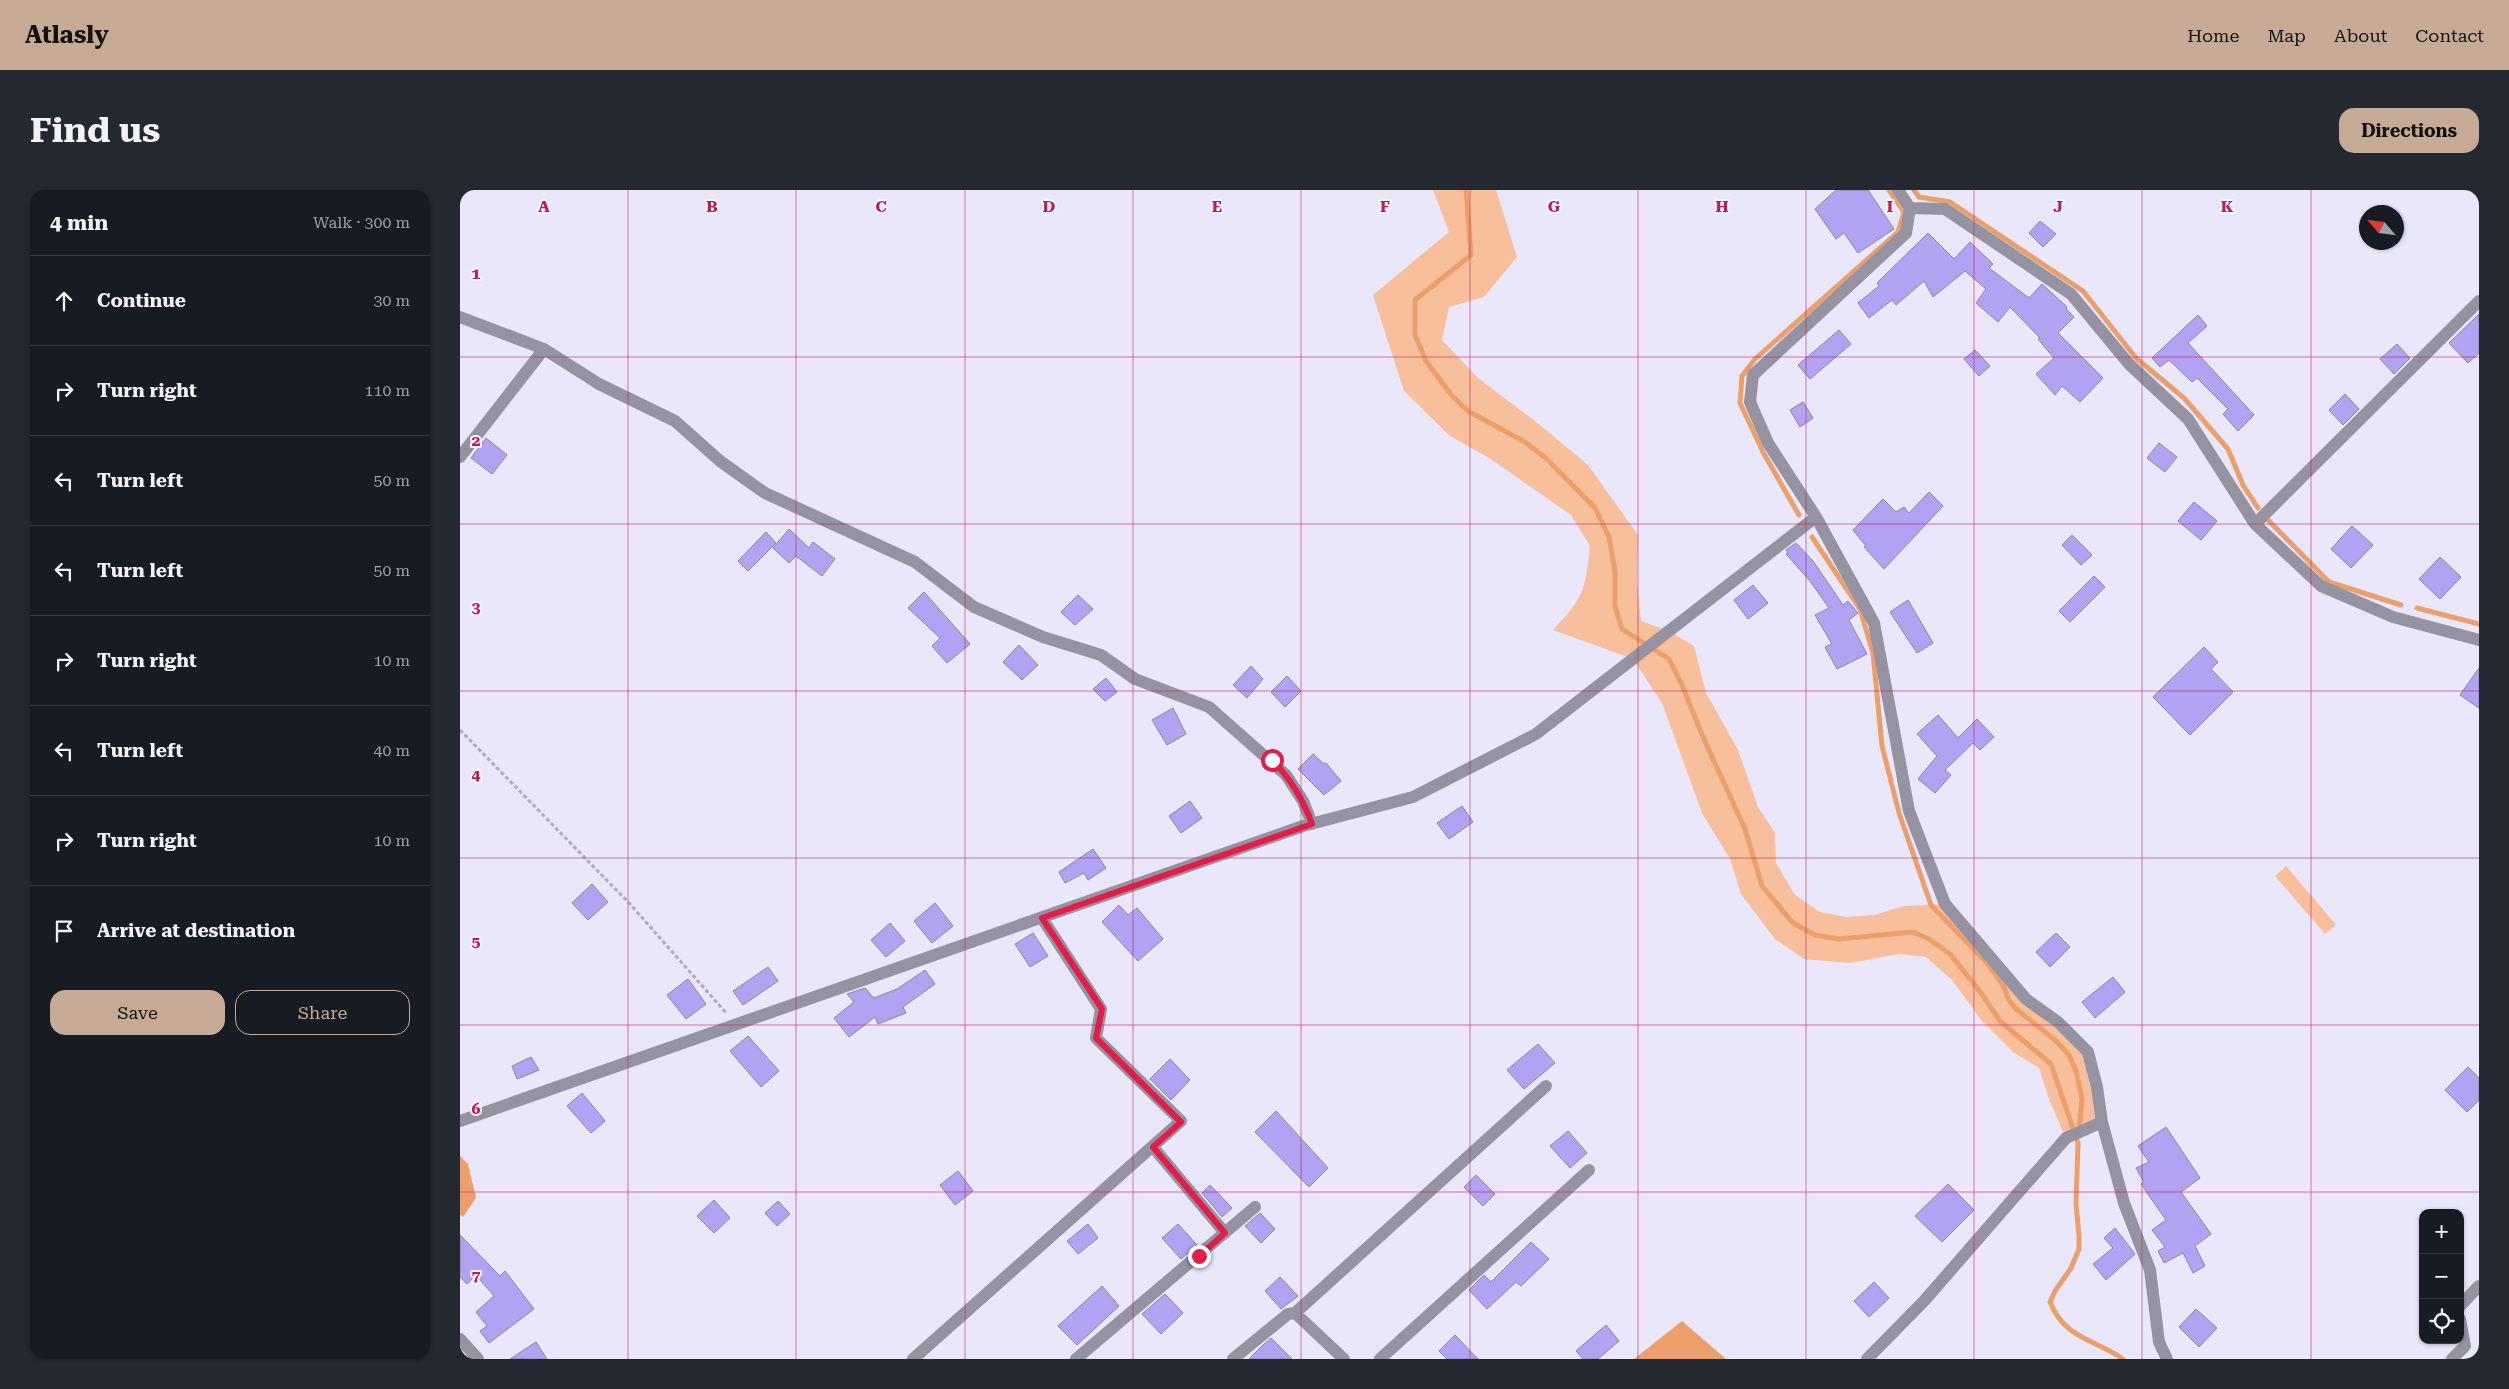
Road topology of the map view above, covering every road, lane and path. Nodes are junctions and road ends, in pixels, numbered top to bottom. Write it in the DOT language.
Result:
graph roads {
  1 [pos="1898,190"];
  2 [pos="1910,208"];
  3 [pos="2479,301"];
  4 [pos="460,317"];
  5 [pos="544,349"];
  6 [pos="460,457"];
  7 [pos="1816,517"];
  8 [pos="2254,524"];
  9 [pos="2479,640"];
  10 [pos="460,730"];
  11 [pos="1312,824"];
  12 [pos="1042,918"];
  13 [pos="737,1024"];
  14 [pos="1546,1086"];
  15 [pos="460,1122"];
  16 [pos="2102,1122"];
  17 [pos="1153,1147"];
  18 [pos="1588,1170"];
  19 [pos="1255,1207"];
  20 [pos="1225,1233"];
  21 [pos="2479,1286"];
  22 [pos="2464,1302"];
  23 [pos="1295,1313"];
  24 [pos="460,1339"];
  25 [pos="2464,1341"];
  26 [pos="478,1359"];
  27 [pos="913,1359"];
  28 [pos="1076,1359"];
  29 [pos="1233,1359"];
  30 [pos="1344,1359"];
  31 [pos="1380,1359"];
  32 [pos="1867,1359"];
  33 [pos="2167,1359"];
  34 [pos="2452,1359"];
  1 -- 2 [label="street"];
  2 -- 7 [label="street"];
  2 -- 8 [label="street"];
  3 -- 8 [label="street"];
  4 -- 5 [label="street"];
  5 -- 6 [label="street"];
  5 -- 11 [label="street"];
  7 -- 11 [label="street"];
  7 -- 16 [label="street"];
  8 -- 9 [label="street"];
  10 -- 13 [label="path"];
  11 -- 12 [label="street"];
  12 -- 13 [label="street"];
  12 -- 17 [label="street"];
  13 -- 15 [label="street"];
  14 -- 23 [label="street"];
  16 -- 32 [label="street"];
  16 -- 33 [label="street"];
  17 -- 20 [label="street"];
  17 -- 27 [label="street"];
  18 -- 31 [label="street"];
  19 -- 20 [label="street"];
  20 -- 28 [label="street"];
  21 -- 22 [label="street"];
  23 -- 29 [label="street"];
  23 -- 30 [label="street"];
  24 -- 26 [label="street"];
  25 -- 34 [label="street"];
}
